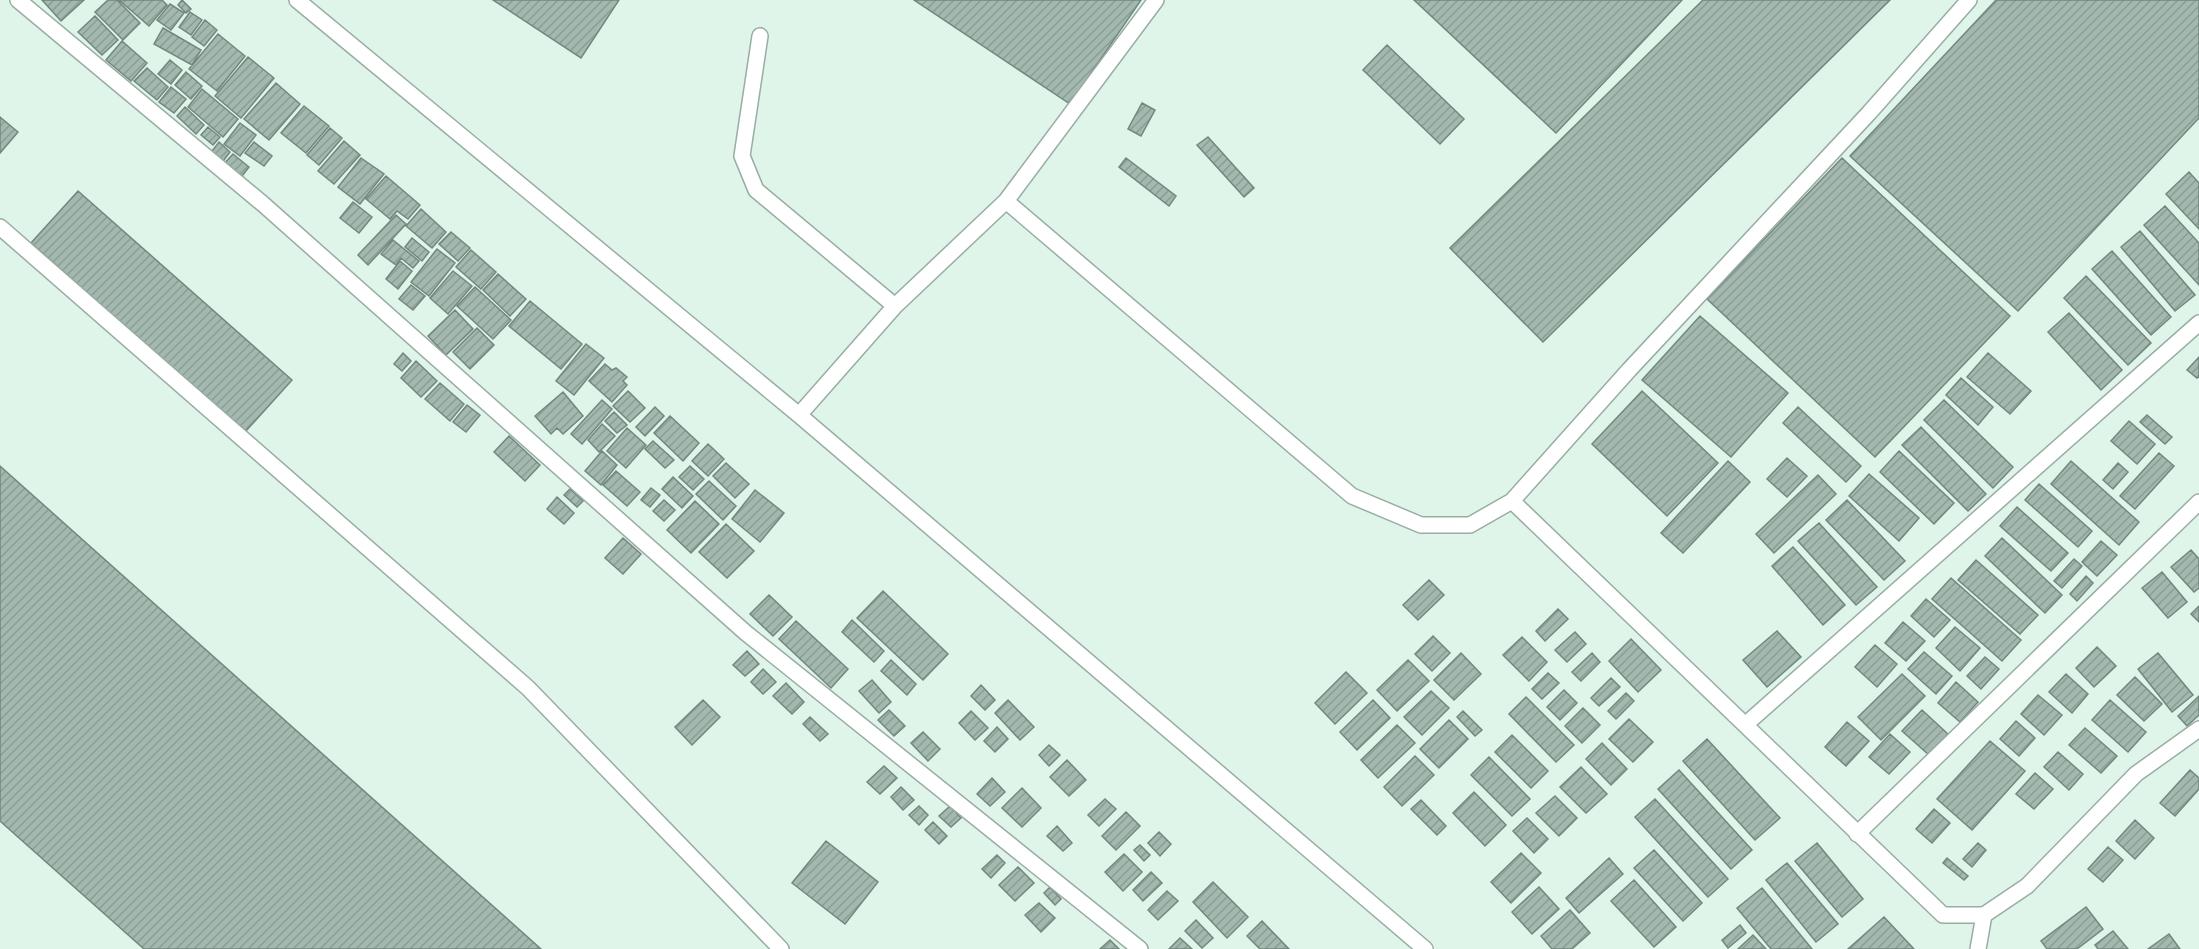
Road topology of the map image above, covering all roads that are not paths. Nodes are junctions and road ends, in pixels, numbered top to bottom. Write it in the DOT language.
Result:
graph roads {
  1 [pos="18,0"];
  2 [pos="297,0"];
  3 [pos="1156,0"];
  4 [pos="1968,0"];
  5 [pos="760,36"];
  6 [pos="1006,201"];
  7 [pos="0,227"];
  8 [pos="895,306"];
  9 [pos="2199,323"];
  10 [pos="798,415"];
  11 [pos="1512,501"];
  12 [pos="2199,502"];
  13 [pos="1745,725"];
  14 [pos="2199,729"];
  15 [pos="1857,834"];
  16 [pos="1983,915"];
  17 [pos="781,949"];
  18 [pos="1140,949"];
  19 [pos="1425,949"];
  20 [pos="1978,949"];
  1 -- 18 [label="lane"];
  2 -- 10 [label="lane"];
  3 -- 6 [label="lane"];
  4 -- 11 [label="lane"];
  5 -- 8 [label="lane"];
  6 -- 8 [label="lane"];
  6 -- 11 [label="lane"];
  7 -- 17 [label="lane"];
  8 -- 10 [label="lane"];
  9 -- 13 [label="lane"];
  10 -- 19 [label="lane"];
  11 -- 13 [label="lane"];
  12 -- 15 [label="lane"];
  13 -- 15 [label="lane"];
  14 -- 16 [label="lane"];
  15 -- 16 [label="lane"];
  16 -- 20 [label="lane"];
}
